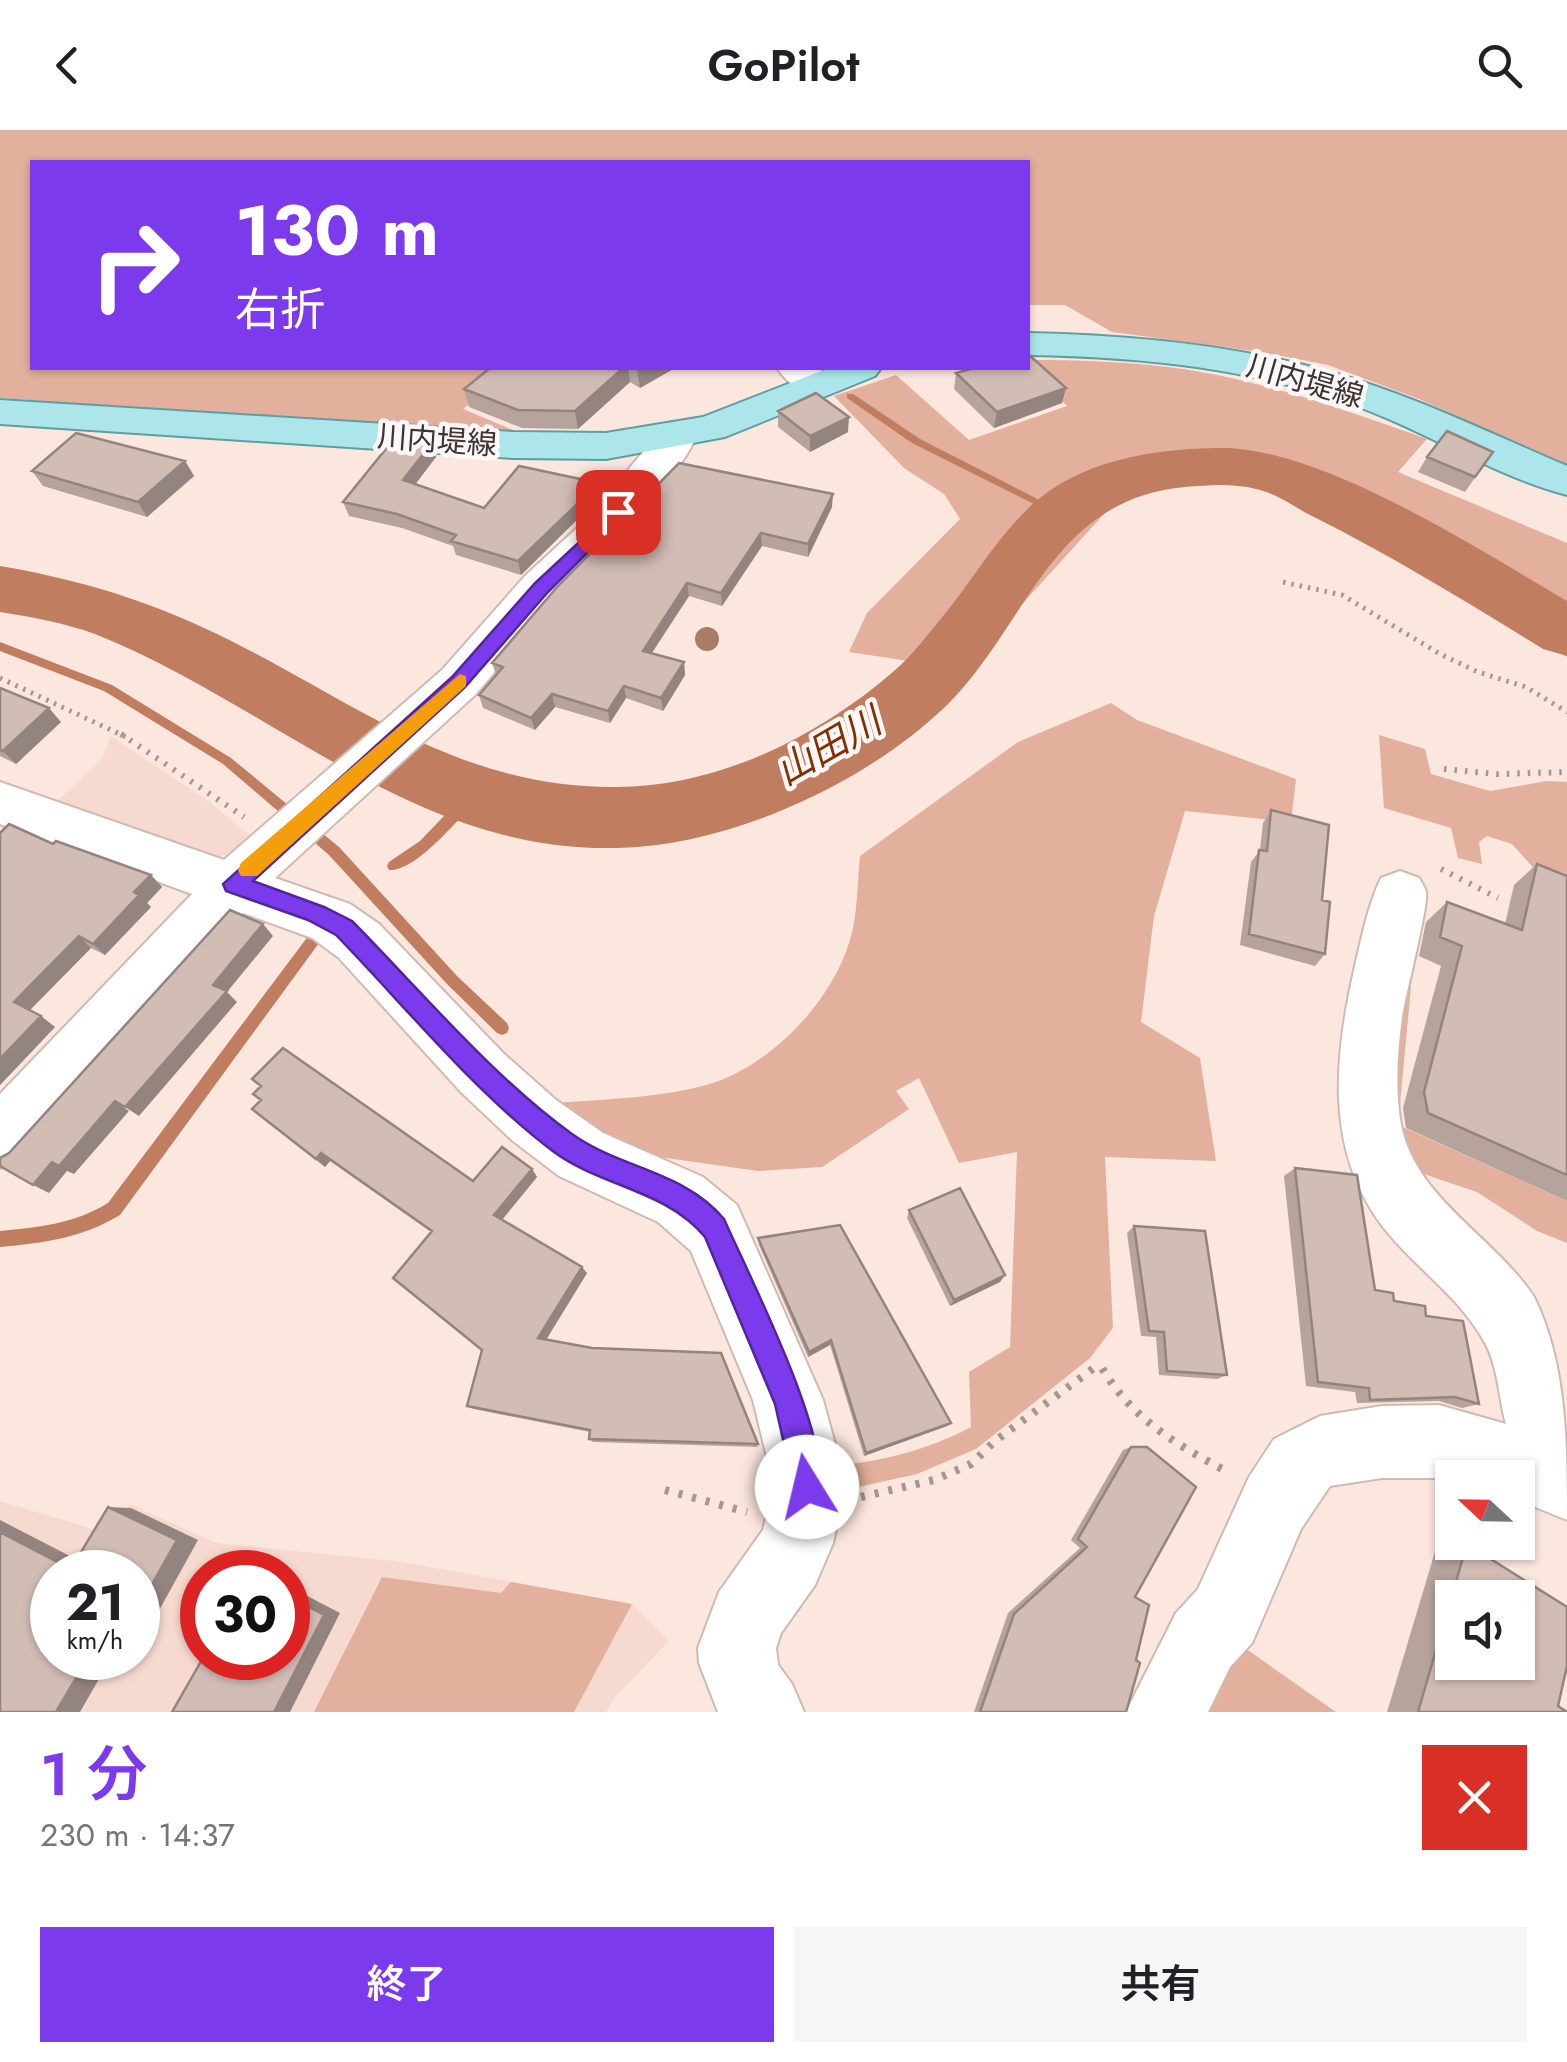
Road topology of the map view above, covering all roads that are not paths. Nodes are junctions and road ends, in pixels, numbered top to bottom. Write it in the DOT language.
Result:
graph roads {
  1 [pos="1030,344"];
  2 [pos="848,370"];
  3 [pos="806,376"];
  4 [pos="0,412"];
  5 [pos="677,436"];
  6 [pos="1567,482"];
  7 [pos="4,809"];
  8 [pos="234,884"];
  9 [pos="1400,894"];
  10 [pos="0,1138"];
  11 [pos="1557,1479"];
  12 [pos="764,1712"];
  13 [pos="1166,1712"];
  1 -- 6 [label="main road, 川内堤線"];
  2 -- 3 [label="main road, 川内堤線"];
  3 -- 5 [label="main road, 川内堤線"];
  4 -- 5 [label="main road, 川内堤線"];
  5 -- 8 [label="street"];
  7 -- 8 [label="street"];
  8 -- 10 [label="street"];
  8 -- 12 [label="street"];
  9 -- 11 [label="street"];
  11 -- 13 [label="street"];
}
